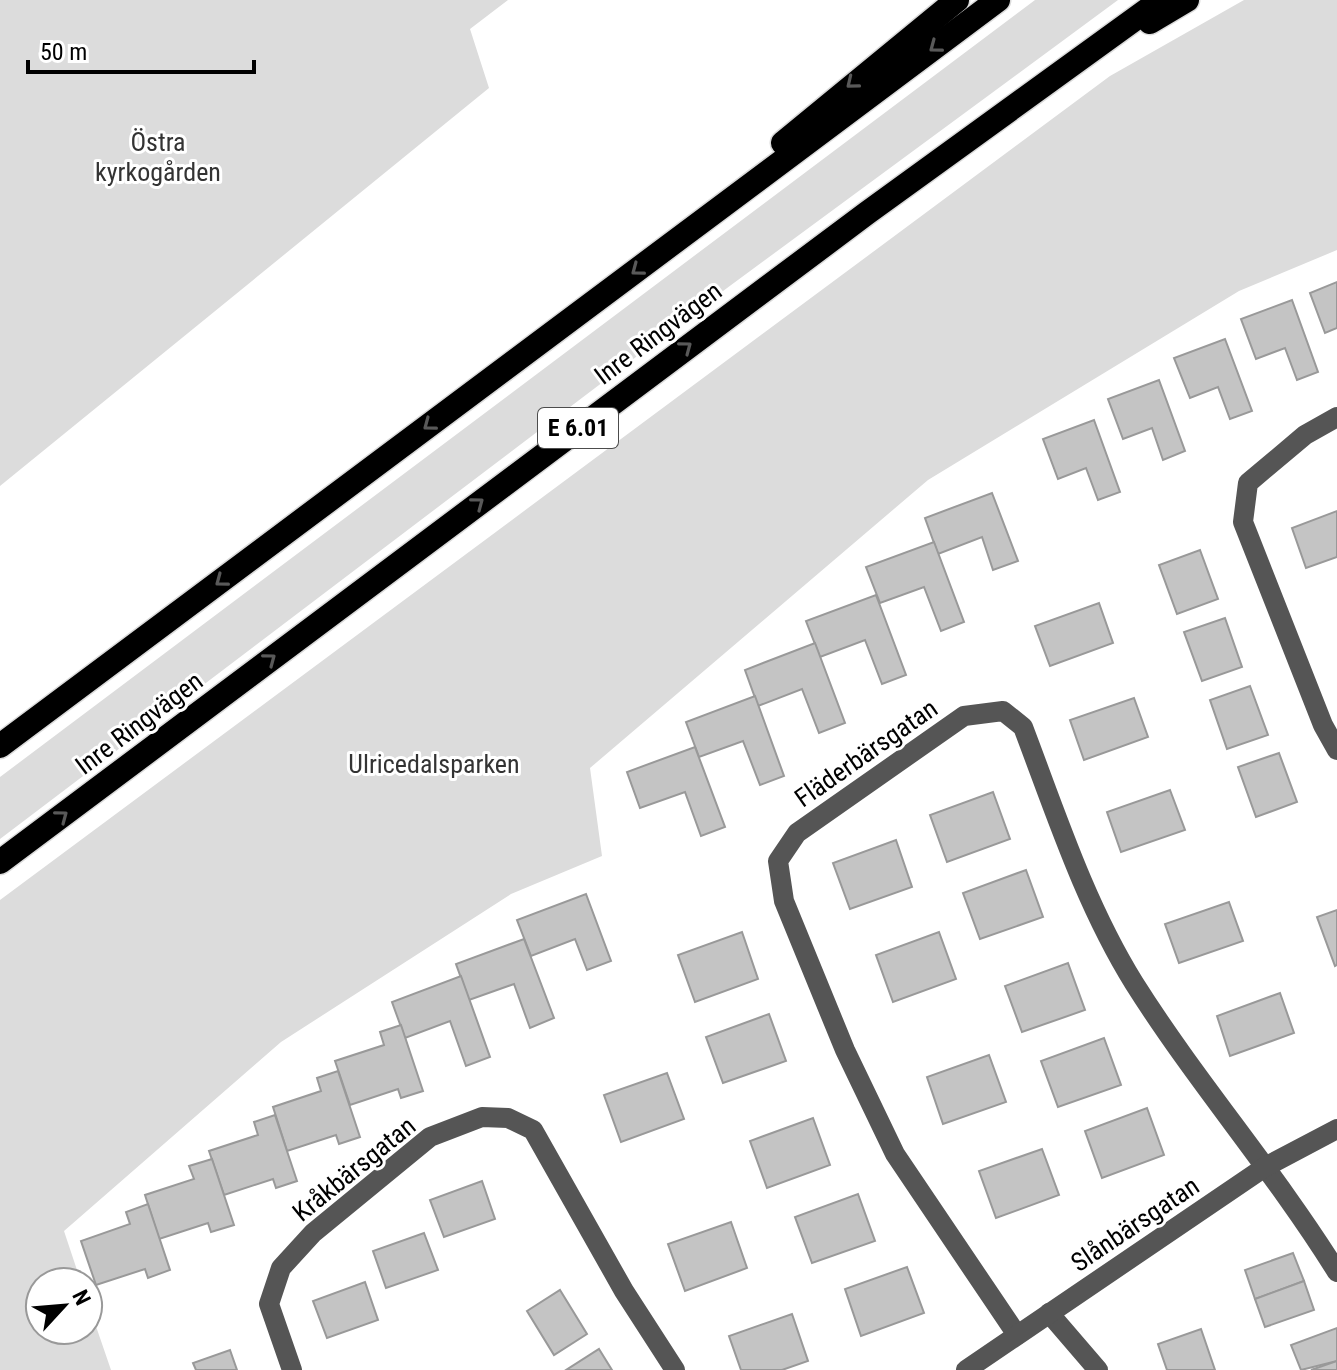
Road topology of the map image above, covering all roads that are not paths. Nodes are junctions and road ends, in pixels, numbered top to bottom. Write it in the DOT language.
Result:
graph roads {
  1 [pos="957,0"];
  2 [pos="998,0"];
  3 [pos="1161,0"];
  4 [pos="1187,0"];
  5 [pos="1057,74"];
  6 [pos="683,236"];
  7 [pos="1337,417"];
  8 [pos="0,746"];
  9 [pos="1337,750"];
  10 [pos="0,862"];
  11 [pos="1337,1129"];
  12 [pos="1265,1167"];
  13 [pos="1337,1272"];
  14 [pos="1049,1313"];
  15 [pos="1017,1335"];
  16 [pos="292,1370"];
  17 [pos="675,1370"];
  18 [pos="966,1370"];
  19 [pos="1098,1370"];
  1 -- 6 [label="highway, one-way"];
  2 -- 6 [label="highway, one-way"];
  3 -- 5 [label="highway, Inre Ringvägen / E 6.01"];
  4 -- 5 [label="highway"];
  10 -- 5 [label="highway, Inre Ringvägen / E 6.01, one-way"];
  6 -- 8 [label="highway, one-way"];
  7 -- 9 [label="street"];
  11 -- 12 [label="street, Slånbärsgatan"];
  12 -- 13 [label="street, Fläderbärsgatan"];
  12 -- 14 [label="street, Slånbärsgatan"];
  12 -- 15 [label="street, Fläderbärsgatan"];
  14 -- 15 [label="street, Slånbärsgatan"];
  14 -- 19 [label="street"];
  15 -- 18 [label="street, Slånbärsgatan"];
  16 -- 17 [label="street, Kråkbärsgatan"];
}
